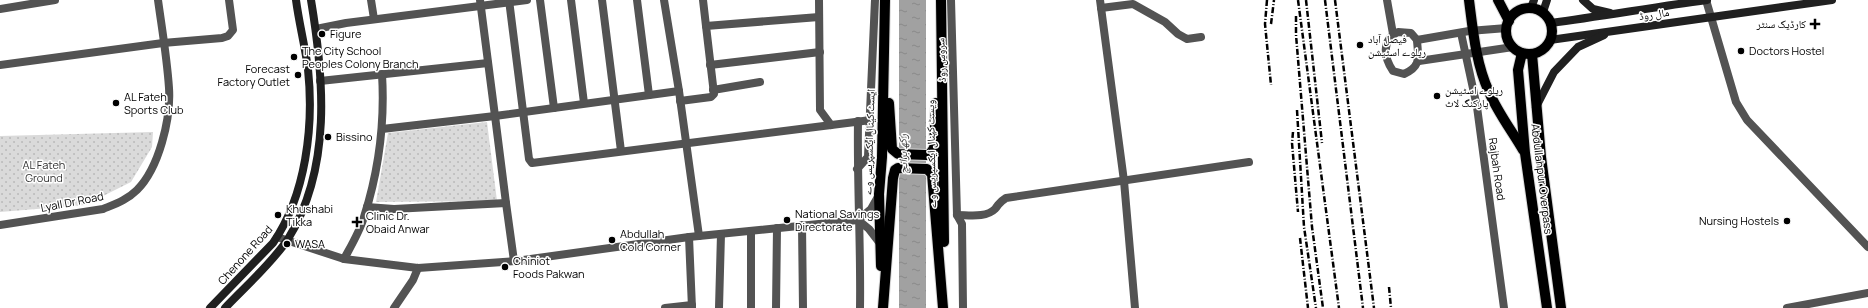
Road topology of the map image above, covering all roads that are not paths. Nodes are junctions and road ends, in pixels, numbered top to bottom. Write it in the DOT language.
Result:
graph roads {
  1 [pos="55,0"];
  2 [pos="158,0"];
  3 [pos="229,0"];
  4 [pos="296,0"];
  5 [pos="311,0"];
  6 [pos="371,0"];
  7 [pos="527,0"];
  8 [pos="540,0"];
  9 [pos="571,0"];
  10 [pos="602,0"];
  11 [pos="637,0"];
  12 [pos="664,0"];
  13 [pos="703,0"];
  14 [pos="819,0"];
  15 [pos="875,0"];
  16 [pos="885,0"];
  17 [pos="940,0"];
  18 [pos="951,0"];
  19 [pos="1387,0"];
  20 [pos="1469,0"];
  21 [pos="1498,0"];
  22 [pos="1547,0"];
  23 [pos="1583,0"];
  24 [pos="1706,0"];
  25 [pos="1832,0"];
  26 [pos="510,1"];
  27 [pos="1133,2"];
  28 [pos="480,3"];
  29 [pos="1101,4"];
  30 [pos="1532,4"];
  31 [pos="0,9"];
  32 [pos="1543,12"];
  33 [pos="1617,14"];
  34 [pos="819,17"];
  35 [pos="1711,17"];
  36 [pos="374,19"];
  37 [pos="1551,22"];
  38 [pos="1508,25"];
  39 [pos="706,26"];
  40 [pos="884,28"];
  41 [pos="316,29"];
  42 [pos="940,31"];
  43 [pos="1474,31"];
  44 [pos="1613,31"];
  45 [pos="1461,33"];
  46 [pos="1393,34"];
  47 [pos="1201,37"];
  48 [pos="1417,40"];
  49 [pos="1550,40"];
  50 [pos="163,43"];
  51 [pos="1522,51"];
  52 [pos="820,52"];
  53 [pos="1472,53"];
  54 [pos="1419,61"];
  55 [pos="488,63"];
  56 [pos="0,65"];
  57 [pos="710,65"];
  58 [pos="382,74"];
  59 [pos="320,81"];
  60 [pos="760,82"];
  61 [pos="713,90"];
  62 [pos="679,91"];
  63 [pos="650,95"];
  64 [pos="614,100"];
  65 [pos="680,101"];
  66 [pos="584,103"];
  67 [pos="1536,107"];
  68 [pos="554,108"];
  69 [pos="524,112"];
  70 [pos="495,116"];
  71 [pos="871,120"];
  72 [pos="858,121"];
  73 [pos="831,125"];
  74 [pos="382,129"];
  75 [pos="687,143"];
  76 [pos="621,151"];
  77 [pos="1525,153"];
  78 [pos="1249,162"];
  79 [pos="857,169"];
  80 [pos="1124,181"];
  81 [pos="879,194"];
  82 [pos="506,203"];
  83 [pos="367,207"];
  84 [pos="958,215"];
  85 [pos="858,220"];
  86 [pos="0,225"];
  87 [pos="802,225"];
  88 [pos="777,228"];
  89 [pos="751,231"];
  90 [pos="721,234"];
  91 [pos="699,236"];
  92 [pos="278,237"];
  93 [pos="689,237"];
  94 [pos="287,240"];
  95 [pos="879,242"];
  96 [pos="1868,247"];
  97 [pos="344,259"];
  98 [pos="514,261"];
  99 [pos="418,268"];
  100 [pos="1868,293"];
  101 [pos="692,307"];
  102 [pos="210,308"];
  103 [pos="225,308"];
  104 [pos="394,308"];
  105 [pos="665,308"];
  106 [pos="719,308"];
  107 [pos="751,308"];
  108 [pos="776,308"];
  109 [pos="802,308"];
  110 [pos="860,308"];
  111 [pos="883,308"];
  112 [pos="944,308"];
  113 [pos="963,308"];
  114 [pos="1135,308"];
  115 [pos="1504,308"];
  116 [pos="1547,308"];
  117 [pos="1561,308"];
  118 [pos="1787,308"];
  1 -- 31 [label="street"];
  2 -- 50 [label="street, Lyall Dr Road"];
  3 -- 50 [label="street"];
  4 -- 92 [label="street, Chenone Road"];
  5 -- 41 [label="street, Chenone Road"];
  6 -- 36 [label="street"];
  7 -- 26 [label="street"];
  8 -- 68 [label="street"];
  9 -- 66 [label="street"];
  10 -- 64 [label="street"];
  11 -- 63 [label="street"];
  12 -- 62 [label="street"];
  13 -- 39 [label="street"];
  14 -- 34 [label="street"];
  15 -- 71 [label="street"];
  16 -- 40 [label="main road, ایسٹ کینال ایکسپریس وے"];
  17 -- 42 [label="main road, ویسٹ کینال ایکسپریس وے"];
  18 -- 84 [label="street, سروس روڈ"];
  19 -- 46 [label="street"];
  20 -- 43 [label="main road, Rajbah Road"];
  21 -- 38 [label="main road"];
  22 -- 32 [label="street"];
  23 -- 33 [label="street"];
  24 -- 33 [label="street, مال روڈ"];
  24 -- 35 [label="street"];
  25 -- 35 [label="street, مال روڈ"];
  26 -- 28 [label="street"];
  26 -- 69 [label="street"];
  27 -- 29 [label="street"];
  27 -- 47 [label="street"];
  28 -- 36 [label="street"];
  28 -- 55 [label="street"];
  29 -- 80 [label="street"];
  30 -- 32 [label="main road"];
  30 -- 38 [label="main road"];
  32 -- 37 [label="main road"];
  33 -- 37 [label="street, مال روڈ"];
  34 -- 39 [label="street"];
  34 -- 52 [label="street"];
  35 -- 44 [label="street, مال روڈ"];
  35 -- 96 [label="street"];
  36 -- 41 [label="street"];
  37 -- 49 [label="main road"];
  38 -- 43 [label="street"];
  38 -- 51 [label="main road"];
  39 -- 57 [label="street"];
  40 -- 42 [label="main road"];
  40 -- 81 [label="main road, ایسٹ کینال ایکسپریس وے"];
  41 -- 59 [label="street, Chenone Road"];
  42 -- 112 [label="main road, ویسٹ کینال ایکسپریس وے"];
  43 -- 45 [label="street"];
  43 -- 53 [label="main road, Rajbah Road"];
  44 -- 49 [label="street, مال روڈ"];
  44 -- 67 [label="street"];
  45 -- 48 [label="street"];
  45 -- 53 [label="street, Rajbah Road"];
  46 -- 48 [label="street"];
  46 -- 54 [label="street"];
  48 -- 54 [label="street"];
  49 -- 51 [label="main road"];
  50 -- 56 [label="street"];
  50 -- 86 [label="street, Lyall Dr Road"];
  51 -- 53 [label="street"];
  51 -- 67 [label="main road, Abdullahpur Overpass"];
  51 -- 77 [label="main road, Abdullahpur Overpass"];
  52 -- 57 [label="street"];
  52 -- 73 [label="street"];
  53 -- 54 [label="street"];
  53 -- 77 [label="main road, Rajbah Road"];
  53 -- 115 [label="street, Rajbah Road"];
  55 -- 58 [label="street"];
  55 -- 70 [label="street"];
  57 -- 61 [label="street"];
  58 -- 59 [label="street"];
  58 -- 74 [label="street"];
  59 -- 94 [label="street, Chenone Road"];
  60 -- 61 [label="street"];
  61 -- 65 [label="street"];
  62 -- 63 [label="street"];
  62 -- 65 [label="street"];
  63 -- 64 [label="street"];
  64 -- 66 [label="street"];
  64 -- 76 [label="street"];
  65 -- 75 [label="street"];
  66 -- 68 [label="street"];
  67 -- 117 [label="main road, Abdullahpur Overpass"];
  68 -- 69 [label="street"];
  69 -- 70 [label="street"];
  69 -- 76 [label="street"];
  70 -- 74 [label="street"];
  70 -- 82 [label="street"];
  71 -- 72 [label="street"];
  71 -- 79 [label="street"];
  72 -- 73 [label="street"];
  72 -- 79 [label="street"];
  73 -- 75 [label="street"];
  74 -- 83 [label="street"];
  75 -- 76 [label="street"];
  75 -- 91 [label="street"];
  77 -- 116 [label="main road, Abdullahpur Overpass"];
  78 -- 80 [label="street"];
  79 -- 85 [label="street"];
  80 -- 84 [label="street"];
  80 -- 114 [label="street"];
  81 -- 85 [label="street"];
  81 -- 95 [label="main road, ایسٹ کینال ایکسپریس وے"];
  82 -- 83 [label="street"];
  82 -- 98 [label="street"];
  83 -- 97 [label="street"];
  84 -- 113 [label="street, سروس روڈ"];
  85 -- 87 [label="street"];
  85 -- 95 [label="street"];
  85 -- 110 [label="street"];
  87 -- 88 [label="street"];
  87 -- 109 [label="street"];
  88 -- 89 [label="street"];
  88 -- 108 [label="street"];
  89 -- 90 [label="street"];
  89 -- 107 [label="street"];
  90 -- 91 [label="street"];
  90 -- 106 [label="street"];
  91 -- 93 [label="street"];
  92 -- 94 [label="street"];
  92 -- 102 [label="street, Chenone Road"];
  93 -- 98 [label="street"];
  93 -- 101 [label="street"];
  94 -- 97 [label="street"];
  94 -- 103 [label="street, Chenone Road"];
  95 -- 111 [label="main road, ایسٹ کینال ایکسپریس وے"];
  97 -- 99 [label="street"];
  98 -- 99 [label="street"];
  99 -- 104 [label="street"];
  100 -- 118 [label="street"];
  101 -- 105 [label="street"];
  111 -- 112 [label="main road"];
}
